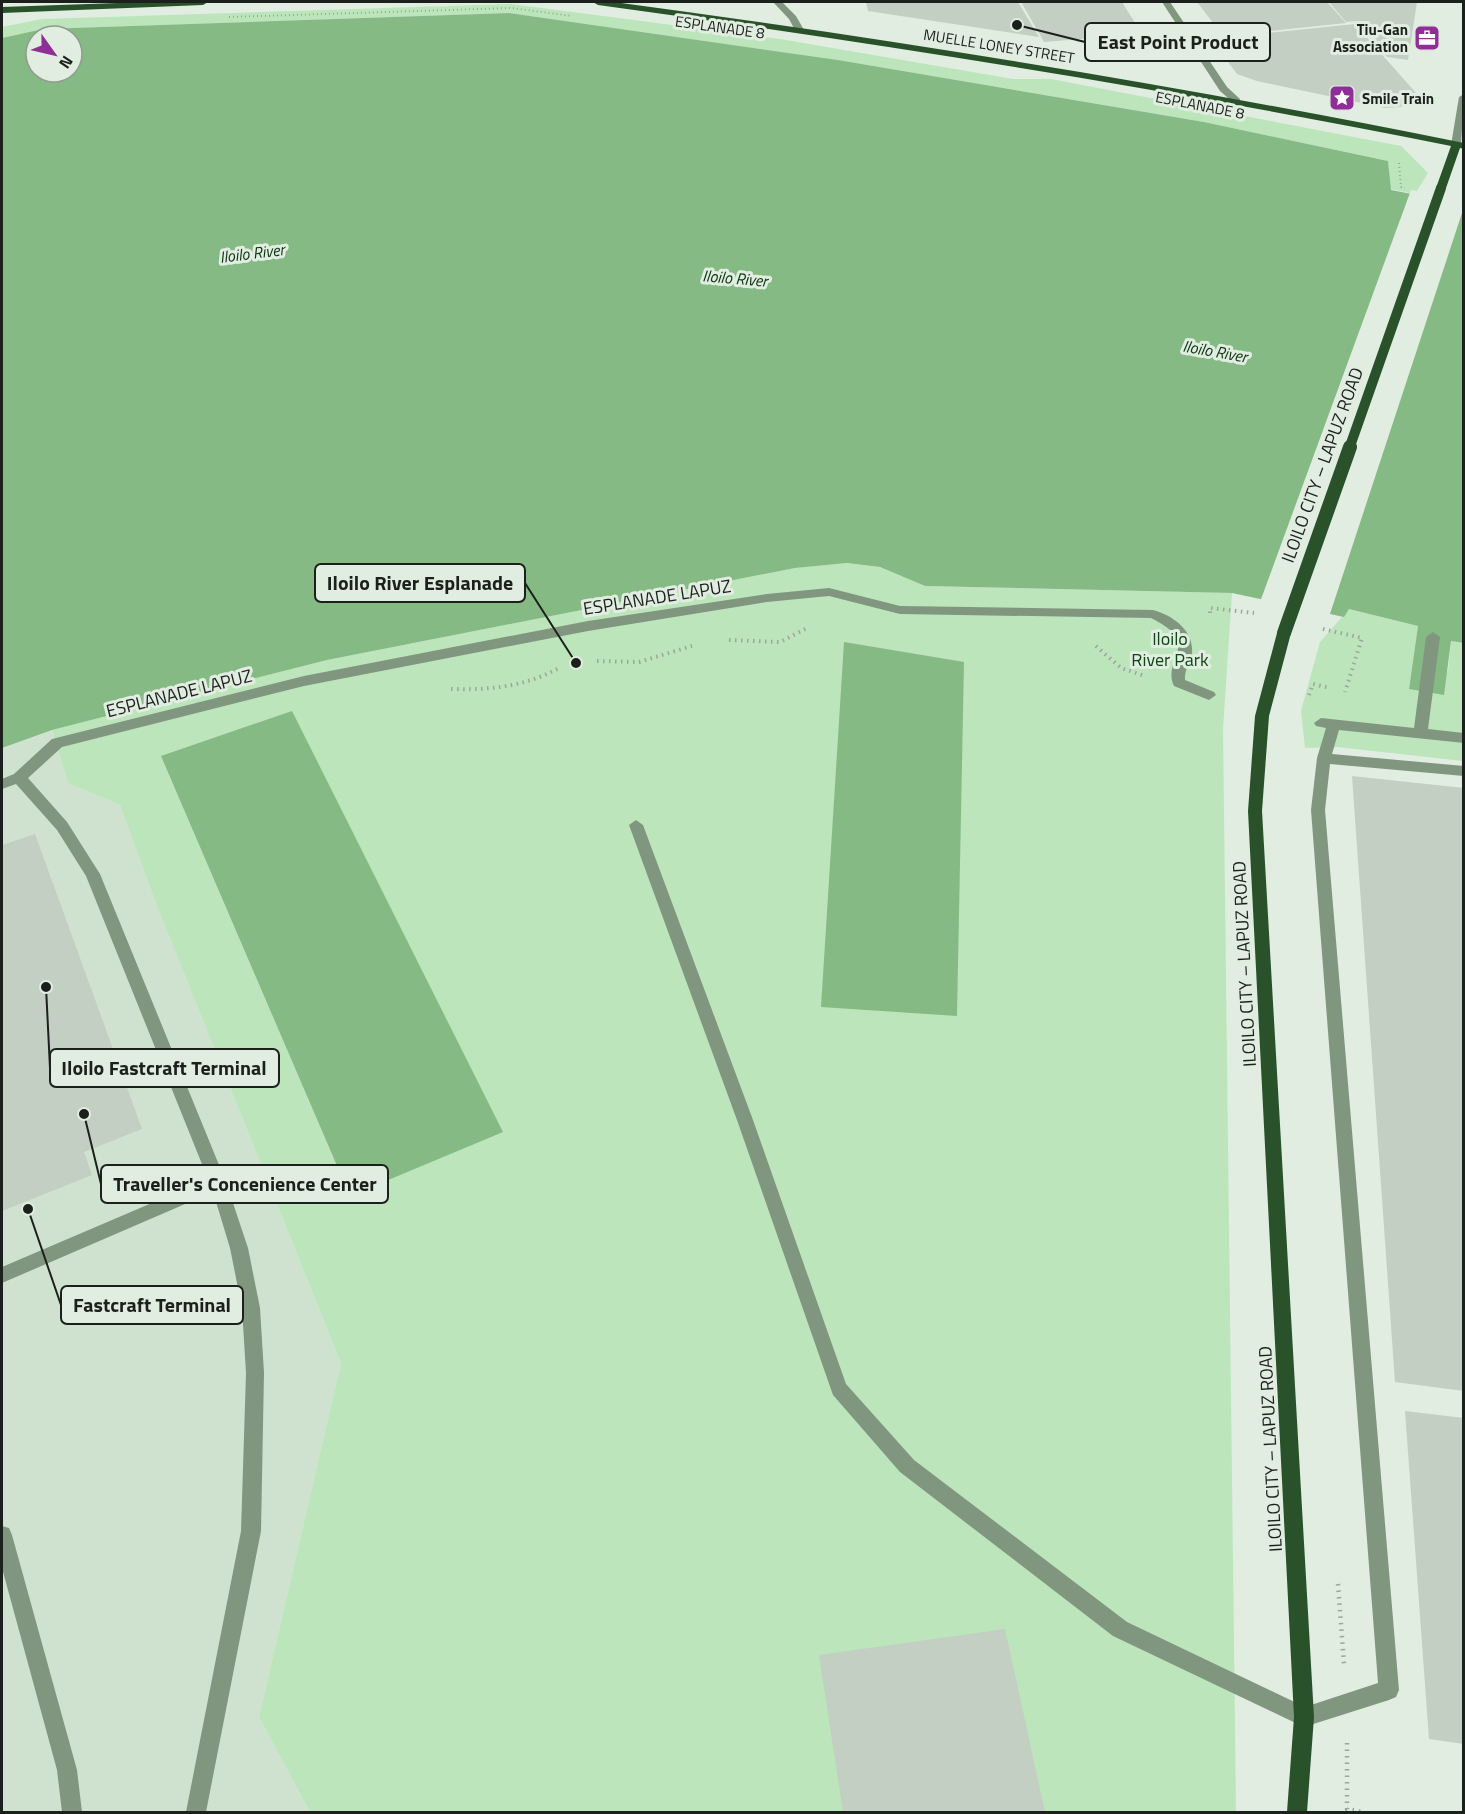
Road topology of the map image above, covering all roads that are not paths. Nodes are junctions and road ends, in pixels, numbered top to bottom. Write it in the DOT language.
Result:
graph roads {
  1 [pos="202,2"];
  2 [pos="598,2"];
  3 [pos="777,2"];
  4 [pos="1166,2"];
  5 [pos="2,10"];
  6 [pos="799,30"];
  7 [pos="1464,97"];
  8 [pos="1237,100"];
  9 [pos="1460,145"];
  10 [pos="1433,637"];
  11 [pos="1209,695"];
  12 [pos="1420,734"];
  13 [pos="1464,738"];
  14 [pos="1324,758"];
  15 [pos="1464,771"];
  16 [pos="19,778"];
  17 [pos="2,784"];
  18 [pos="636,825"];
  19 [pos="218,1182"];
  20 [pos="2,1275"];
  21 [pos="2,1535"];
  22 [pos="1304,1717"];
  23 [pos="72,1812"];
  24 [pos="196,1812"];
  25 [pos="1297,1812"];
  1 -- 5 [label="main road"];
  2 -- 6 [label="main road, MUELLE LONEY STREET"];
  3 -- 6 [label="street"];
  4 -- 8 [label="street"];
  6 -- 8 [label="main road, MUELLE LONEY STREET"];
  7 -- 9 [label="street"];
  8 -- 9 [label="main road, MUELLE LONEY STREET"];
  9 -- 22 [label="main road, ILOILO CITY – LAPUZ ROAD, bridge"];
  10 -- 12 [label="street"];
  11 -- 16 [label="street, ESPLANADE LAPUZ"];
  12 -- 13 [label="street"];
  12 -- 14 [label="street"];
  14 -- 15 [label="street"];
  14 -- 22 [label="street"];
  16 -- 17 [label="street"];
  16 -- 19 [label="street"];
  18 -- 22 [label="street"];
  19 -- 20 [label="street"];
  19 -- 24 [label="street"];
  21 -- 23 [label="street"];
  22 -- 25 [label="main road, ILOILO CITY – LAPUZ ROAD"];
}
